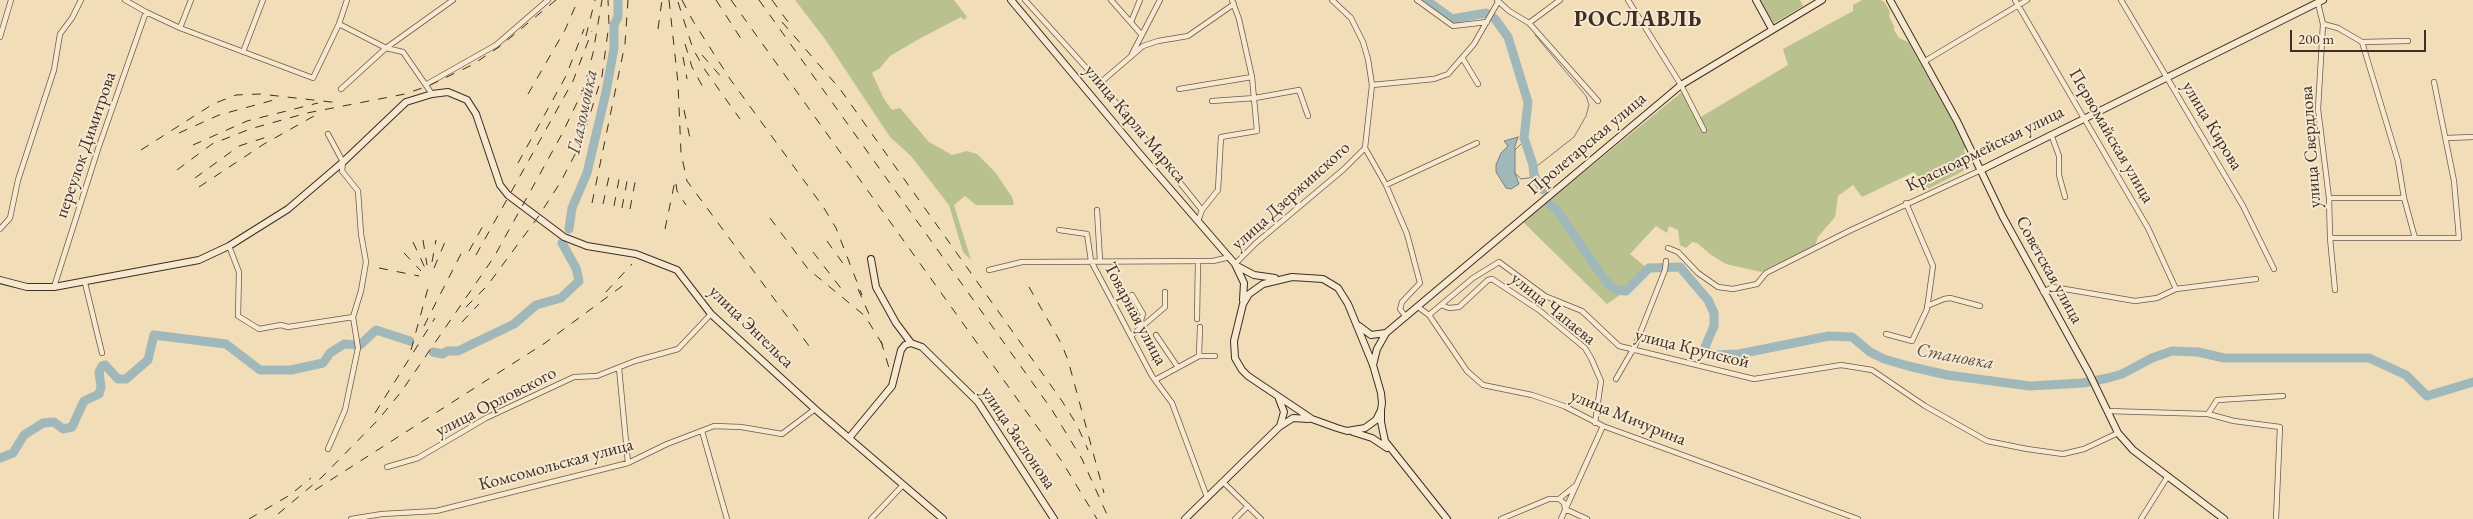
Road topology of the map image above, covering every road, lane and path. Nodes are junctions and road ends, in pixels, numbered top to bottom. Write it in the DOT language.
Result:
graph roads {
  1 [pos="11,0"];
  2 [pos="81,0"];
  3 [pos="125,0"];
  4 [pos="191,0"];
  5 [pos="262,0"];
  6 [pos="347,0"];
  7 [pos="453,0"];
  8 [pos="548,0"];
  9 [pos="1011,0"];
  10 [pos="1025,0"];
  11 [pos="1111,0"];
  12 [pos="1140,0"];
  13 [pos="1160,0"];
  14 [pos="1332,0"];
  15 [pos="1416,0"];
  16 [pos="1560,0"];
  17 [pos="1628,0"];
  18 [pos="1756,0"];
  19 [pos="1822,0"];
  20 [pos="1890,0"];
  21 [pos="2027,0"];
  22 [pos="2121,0"];
  23 [pos="1498,1"];
  24 [pos="2320,1"];
  25 [pos="1233,2"];
  26 [pos="2017,2"];
  27 [pos="146,12"];
  28 [pos="1131,22"];
  29 [pos="1487,22"];
  30 [pos="1529,23"];
  31 [pos="339,24"];
  32 [pos="2323,24"];
  33 [pos="180,28"];
  34 [pos="1772,30"];
  35 [pos="1141,34"];
  36 [pos="0,37"];
  37 [pos="2408,41"];
  38 [pos="2362,42"];
  39 [pos="386,48"];
  40 [pos="244,52"];
  41 [pos="1132,57"];
  42 [pos="1463,59"];
  43 [pos="1925,62"];
  44 [pos="1252,77"];
  45 [pos="2166,77"];
  46 [pos="2434,82"];
  47 [pos="426,84"];
  48 [pos="1100,84"];
  49 [pos="1478,84"];
  50 [pos="1372,85"];
  51 [pos="1680,85"];
  52 [pos="341,89"];
  53 [pos="1179,89"];
  54 [pos="432,94"];
  55 [pos="1255,98"];
  56 [pos="1212,100"];
  57 [pos="1598,101"];
  58 [pos="1308,116"];
  59 [pos="2085,118"];
  60 [pos="1704,130"];
  61 [pos="328,134"];
  62 [pos="2051,134"];
  63 [pos="2473,137"];
  64 [pos="2446,138"];
  65 [pos="1477,143"];
  66 [pos="1365,148"];
  67 [pos="343,162"];
  68 [pos="1981,170"];
  69 [pos="1386,185"];
  70 [pos="2065,197"];
  71 [pos="2329,198"];
  72 [pos="2404,198"];
  73 [pos="1906,203"];
  74 [pos="1097,210"];
  75 [pos="1202,210"];
  76 [pos="1198,221"];
  77 [pos="0,229"];
  78 [pos="1059,230"];
  79 [pos="2330,238"];
  80 [pos="2415,238"];
  81 [pos="229,246"];
  82 [pos="1668,248"];
  83 [pos="1230,257"];
  84 [pos="871,259"];
  85 [pos="1091,261"];
  86 [pos="1100,261"];
  87 [pos="1198,261"];
  88 [pos="1666,261"];
  89 [pos="1236,265"];
  90 [pos="2274,269"];
  91 [pos="989,270"];
  92 [pos="1281,278"];
  93 [pos="2256,279"];
  94 [pos="0,280"];
  95 [pos="85,282"];
  96 [pos="54,286"];
  97 [pos="2176,289"];
  98 [pos="2335,290"];
  99 [pos="1165,292"];
  100 [pos="2043,292"];
  101 [pos="1132,294"];
  102 [pos="1243,304"];
  103 [pos="1441,305"];
  104 [pos="1927,306"];
  105 [pos="1980,306"];
  106 [pos="1418,307"];
  107 [pos="711,314"];
  108 [pos="1429,316"];
  109 [pos="353,317"];
  110 [pos="1406,317"];
  111 [pos="1197,319"];
  112 [pos="1356,323"];
  113 [pos="1200,327"];
  114 [pos="1139,328"];
  115 [pos="1386,333"];
  116 [pos="1886,334"];
  117 [pos="1156,335"];
  118 [pos="1131,336"];
  119 [pos="911,343"];
  120 [pos="1634,348"];
  121 [pos="102,353"];
  122 [pos="1199,356"];
  123 [pos="1215,356"];
  124 [pos="1373,365"];
  125 [pos="1176,366"];
  126 [pos="619,368"];
  127 [pos="1616,379"];
  128 [pos="1155,380"];
  129 [pos="1276,396"];
  130 [pos="2283,396"];
  131 [pos="815,409"];
  132 [pos="1381,410"];
  133 [pos="2107,411"];
  134 [pos="2208,414"];
  135 [pos="1312,419"];
  136 [pos="1595,423"];
  137 [pos="1603,426"];
  138 [pos="1280,427"];
  139 [pos="1347,430"];
  140 [pos="702,431"];
  141 [pos="2118,434"];
  142 [pos="849,438"];
  143 [pos="328,449"];
  144 [pos="1390,450"];
  145 [pos="628,463"];
  146 [pos="387,467"];
  147 [pos="2168,476"];
  148 [pos="1223,482"];
  149 [pos="903,485"];
  150 [pos="1576,485"];
  151 [pos="1207,496"];
  152 [pos="1559,499"];
  153 [pos="1248,506"];
  154 [pos="1565,509"];
  155 [pos="351,519"];
  156 [pos="727,519"];
  157 [pos="871,519"];
  158 [pos="943,519"];
  159 [pos="1054,519"];
  160 [pos="1185,519"];
  161 [pos="1235,519"];
  162 [pos="1261,519"];
  163 [pos="1447,519"];
  164 [pos="1501,519"];
  165 [pos="1561,519"];
  166 [pos="1587,519"];
  167 [pos="1858,519"];
  168 [pos="2141,519"];
  169 [pos="2224,519"];
  170 [pos="2276,519"];
  1 -- 36 [label="street"];
  2 -- 77 [label="street"];
  3 -- 27 [label="street"];
  4 -- 33 [label="street"];
  5 -- 40 [label="street"];
  6 -- 31 [label="street"];
  7 -- 39 [label="street"];
  8 -- 47 [label="street"];
  9 -- 76 [label="main road, улица Карла Маркса"];
  10 -- 48 [label="street, улица Карла Маркса"];
  11 -- 28 [label="street"];
  12 -- 28 [label="street"];
  13 -- 35 [label="street"];
  14 -- 50 [label="street"];
  15 -- 29 [label="street"];
  16 -- 30 [label="street"];
  17 -- 51 [label="street"];
  18 -- 34 [label="main road"];
  19 -- 34 [label="main road, Пролетарская улица"];
  20 -- 43 [label="main road, Советская улица"];
  21 -- 26 [label="street"];
  22 -- 45 [label="street, улица Кирова"];
  23 -- 29 [label="street"];
  23 -- 30 [label="street"];
  24 -- 32 [label="street, улица Свердлова"];
  24 -- 45 [label="main road, Красноармейская улица"];
  25 -- 41 [label="street"];
  25 -- 44 [label="street"];
  26 -- 43 [label="street"];
  26 -- 59 [label="street, Первомайская улица"];
  27 -- 33 [label="street"];
  27 -- 96 [label="street, переулок Димитрова"];
  28 -- 35 [label="street"];
  29 -- 42 [label="street"];
  30 -- 57 [label="street"];
  31 -- 39 [label="street"];
  31 -- 40 [label="street"];
  32 -- 38 [label="street"];
  32 -- 71 [label="street, улица Свердлова"];
  33 -- 40 [label="street"];
  34 -- 51 [label="main road, Пролетарская улица"];
  35 -- 41 [label="street"];
  37 -- 38 [label="street"];
  38 -- 72 [label="street"];
  39 -- 47 [label="street"];
  39 -- 52 [label="street"];
  41 -- 48 [label="street"];
  42 -- 49 [label="street"];
  42 -- 50 [label="street"];
  43 -- 68 [label="main road, Советская улица"];
  44 -- 53 [label="street"];
  44 -- 55 [label="street"];
  45 -- 59 [label="main road, Красноармейская улица"];
  45 -- 90 [label="street, улица Кирова"];
  46 -- 64 [label="street"];
  47 -- 54 [label="street"];
  48 -- 75 [label="street, улица Карла Маркса"];
  50 -- 66 [label="street"];
  51 -- 60 [label="street"];
  51 -- 106 [label="main road, Пролетарская улица"];
  54 -- 67 [label="main road"];
  54 -- 107 [label="main road, улица Энгельса"];
  55 -- 56 [label="street"];
  55 -- 58 [label="street"];
  55 -- 75 [label="street"];
  59 -- 62 [label="main road, Красноармейская улица"];
  59 -- 97 [label="street, Первомайская улица"];
  61 -- 67 [label="street"];
  62 -- 68 [label="main road, Красноармейская улица"];
  62 -- 70 [label="street"];
  63 -- 64 [label="street"];
  64 -- 80 [label="street"];
  65 -- 69 [label="street"];
  66 -- 69 [label="street"];
  66 -- 89 [label="street, улица Дзержинского"];
  67 -- 81 [label="main road"];
  67 -- 109 [label="street"];
  68 -- 73 [label="street, Красноармейская улица"];
  68 -- 100 [label="main road, Советская улица"];
  69 -- 110 [label="street"];
  71 -- 72 [label="street"];
  71 -- 79 [label="street, улица Свердлова"];
  72 -- 80 [label="street"];
  73 -- 82 [label="street, Красноармейская улица"];
  73 -- 104 [label="street"];
  74 -- 86 [label="street"];
  75 -- 76 [label="street"];
  76 -- 83 [label="main road, улица Карла Маркса"];
  78 -- 85 [label="street, Товарная улица"];
  79 -- 80 [label="street"];
  79 -- 98 [label="street, улица Свердлова"];
  81 -- 95 [label="main road"];
  81 -- 109 [label="street"];
  83 -- 87 [label="street, Товарная улица"];
  83 -- 89 [label="main road, улица Карла Маркса"];
  84 -- 119 [label="main road, улица Заслонова"];
  85 -- 86 [label="street, Товарная улица"];
  85 -- 91 [label="street, Товарная улица"];
  85 -- 118 [label="street, Товарная улица"];
  86 -- 87 [label="street, Товарная улица"];
  87 -- 111 [label="street"];
  88 -- 120 [label="street"];
  89 -- 92 [label="main road"];
  89 -- 102 [label="main road, улица Карла Маркса"];
  92 -- 102 [label="main road"];
  92 -- 112 [label="main road"];
  93 -- 97 [label="street"];
  94 -- 96 [label="main road"];
  95 -- 96 [label="main road"];
  95 -- 121 [label="street"];
  97 -- 100 [label="street"];
  99 -- 114 [label="street"];
  100 -- 133 [label="main road, Советская улица"];
  101 -- 114 [label="street"];
  102 -- 129 [label="main road"];
  103 -- 108 [label="street, улица Крупской"];
  103 -- 120 [label="street, улица Крупской"];
  103 -- 136 [label="street, улица Чапаева"];
  104 -- 105 [label="street"];
  104 -- 116 [label="street"];
  106 -- 108 [label="street, улица Мичурина"];
  106 -- 110 [label="main road, Пролетарская улица"];
  107 -- 126 [label="street, улица Орловского"];
  107 -- 131 [label="main road, улица Энгельса"];
  108 -- 136 [label="street, улица Мичурина"];
  109 -- 143 [label="street"];
  110 -- 115 [label="main road, Пролетарская улица"];
  112 -- 115 [label="main road"];
  112 -- 124 [label="main road"];
  113 -- 122 [label="street"];
  114 -- 118 [label="street"];
  115 -- 124 [label="main road, Пролетарская улица"];
  117 -- 125 [label="street"];
  118 -- 128 [label="street, Товарная улица"];
  119 -- 142 [label="main road"];
  119 -- 159 [label="main road, улица Заслонова"];
  120 -- 127 [label="street"];
  120 -- 141 [label="street, улица Крупской"];
  122 -- 123 [label="street"];
  122 -- 125 [label="street, Товарная улица"];
  124 -- 132 [label="main road"];
  125 -- 128 [label="street, Товарная улица"];
  126 -- 145 [label="street"];
  126 -- 146 [label="street, улица Орловского"];
  128 -- 151 [label="street, Товарная улица"];
  129 -- 135 [label="main road"];
  129 -- 138 [label="main road"];
  130 -- 134 [label="street"];
  131 -- 140 [label="street, Комсомольская улица"];
  131 -- 142 [label="main road, улица Энгельса"];
  132 -- 139 [label="main road"];
  132 -- 144 [label="main road"];
  133 -- 134 [label="street"];
  133 -- 141 [label="main road, Советская улица"];
  134 -- 170 [label="street"];
  135 -- 138 [label="main road"];
  135 -- 139 [label="main road"];
  136 -- 137 [label="street, улица Мичурина"];
  137 -- 150 [label="street"];
  137 -- 167 [label="street, улица Мичурина"];
  138 -- 148 [label="main road"];
  139 -- 144 [label="main road"];
  140 -- 145 [label="street, Комсомольская улица"];
  140 -- 156 [label="street"];
  141 -- 147 [label="main road, Советская улица"];
  142 -- 149 [label="main road, улица Энгельса"];
  144 -- 163 [label="main road"];
  145 -- 155 [label="street, Комсомольская улица"];
  147 -- 168 [label="street"];
  147 -- 169 [label="main road, Советская улица"];
  148 -- 151 [label="main road"];
  148 -- 153 [label="street"];
  149 -- 157 [label="street"];
  149 -- 158 [label="main road, улица Энгельса"];
  150 -- 152 [label="street"];
  150 -- 154 [label="street"];
  151 -- 160 [label="main road"];
  152 -- 154 [label="street"];
  152 -- 164 [label="street"];
  153 -- 161 [label="street"];
  153 -- 162 [label="street"];
  154 -- 165 [label="street"];
  154 -- 166 [label="street"];
}
